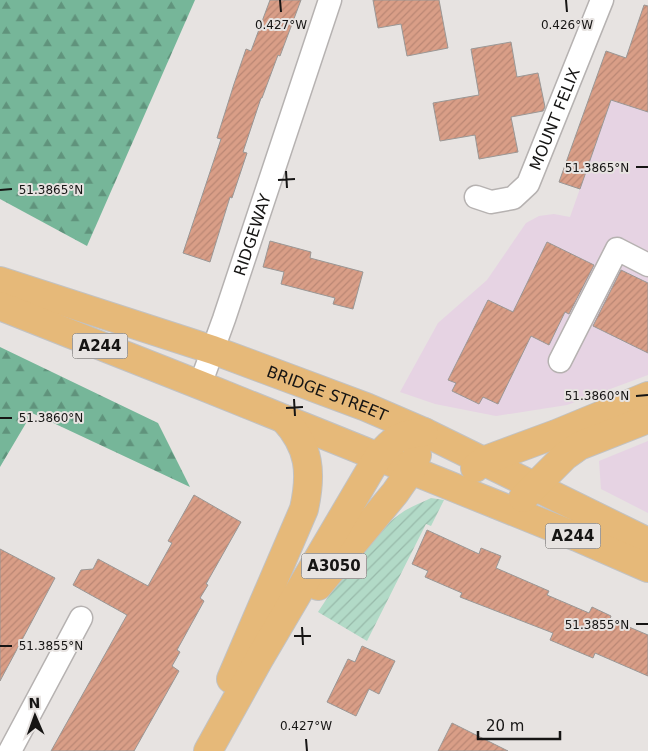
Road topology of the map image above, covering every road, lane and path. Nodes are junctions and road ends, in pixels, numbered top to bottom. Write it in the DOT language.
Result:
graph roads {
  1 [pos="330,0"];
  2 [pos="602,0"];
  3 [pos="476,197"];
  4 [pos="648,265"];
  5 [pos="0,281"];
  6 [pos="0,306"];
  7 [pos="213,350"];
  8 [pos="560,361"];
  9 [pos="200,384"];
  10 [pos="648,396"];
  11 [pos="284,419"];
  12 [pos="648,419"];
  13 [pos="411,428"];
  14 [pos="378,457"];
  15 [pos="483,460"];
  16 [pos="410,470"];
  17 [pos="535,487"];
  18 [pos="494,504"];
  19 [pos="648,542"];
  20 [pos="648,568"];
  21 [pos="81,618"];
  22 [pos="258,661"];
  23 [pos="213,743"];
  24 [pos="10,751"];
  1 -- 7 [label="street, RIDGEWAY"];
  2 -- 3 [label="street, MOUNT FELIX"];
  4 -- 8 [label="street"];
  5 -- 7 [label="main road, BRIDGE STREET / A244"];
  6 -- 9 [label="main road, A244"];
  7 -- 9 [label="street, RIDGEWAY"];
  7 -- 13 [label="main road, BRIDGE STREET / A244"];
  9 -- 11 [label="main road, A244"];
  10 -- 15 [label="main road"];
  11 -- 14 [label="main road, A244"];
  11 -- 23 [label="main road"];
  12 -- 17 [label="main road"];
  13 -- 14 [label="main road, A3050"];
  13 -- 15 [label="main road, BRIDGE STREET / A244"];
  13 -- 16 [label="main road, A3050"];
  14 -- 16 [label="main road, A244"];
  14 -- 22 [label="main road, A3050"];
  15 -- 17 [label="main road, A244"];
  15 -- 18 [label="main road"];
  16 -- 18 [label="main road, A244"];
  16 -- 22 [label="main road, A3050"];
  17 -- 18 [label="main road"];
  17 -- 19 [label="main road, A244"];
  18 -- 20 [label="main road, A244"];
  21 -- 24 [label="street"];
  22 -- 23 [label="main road, A3050"];
}
